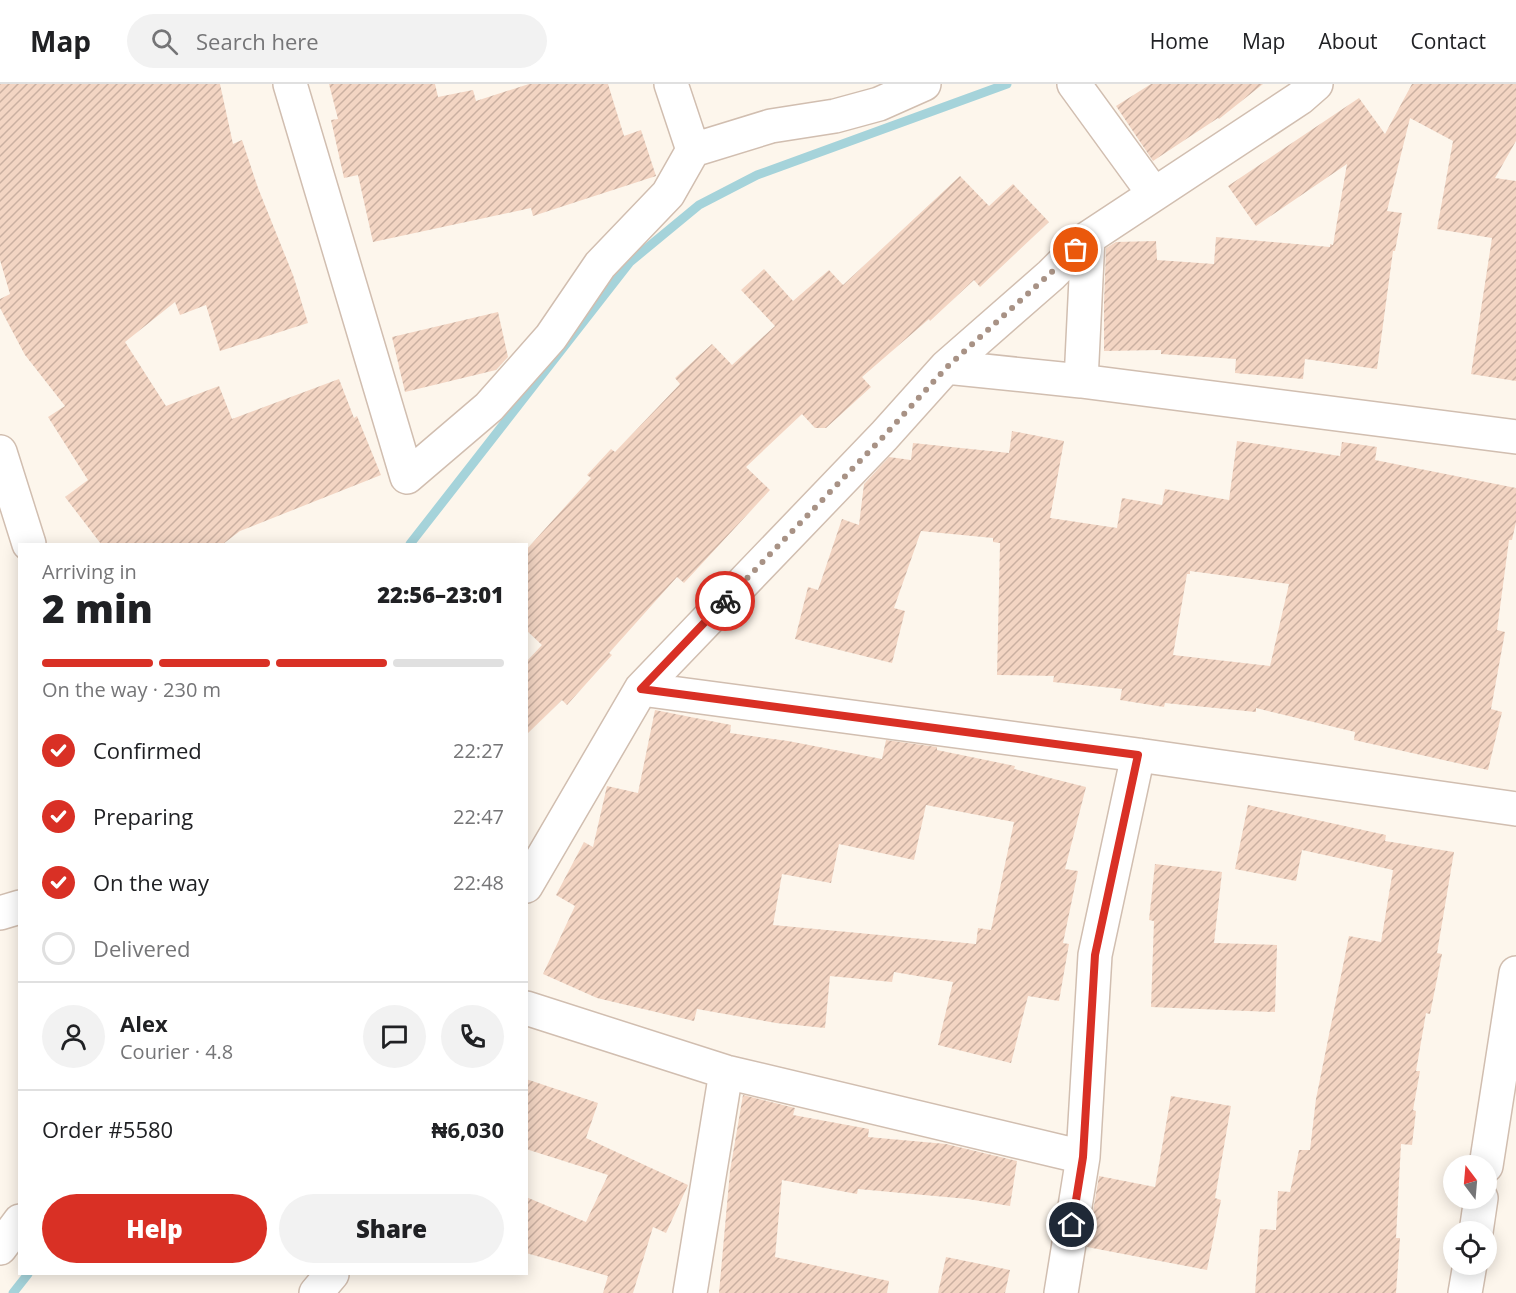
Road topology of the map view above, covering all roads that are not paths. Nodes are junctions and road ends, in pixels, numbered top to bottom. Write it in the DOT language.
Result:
graph roads {
  1 [pos="290,84"];
  2 [pos="671,84"];
  3 [pos="924,84"];
  4 [pos="1074,84"];
  5 [pos="1316,84"];
  6 [pos="693,150"];
  7 [pos="1154,194"];
  8 [pos="1088,238"];
  9 [pos="946,368"];
  10 [pos="1081,381"];
  11 [pos="1516,437"];
  12 [pos="0,452"];
  13 [pos="29,543"];
  14 [pos="641,689"];
  15 [pos="1138,755"];
  16 [pos="1516,808"];
  17 [pos="528,883"];
  18 [pos="18,908"];
  19 [pos="0,913"];
  20 [pos="1516,973"];
  21 [pos="528,1009"];
  22 [pos="726,1072"];
  23 [pos="1488,1155"];
  24 [pos="1083,1157"];
  25 [pos="18,1224"];
  26 [pos="0,1248"];
  27 [pos="331,1275"];
  28 [pos="1468,1275"];
  29 [pos="316,1293"];
  30 [pos="690,1293"];
  31 [pos="1061,1293"];
  32 [pos="1465,1293"];
  1 -- 6 [label="street"];
  2 -- 6 [label="street"];
  3 -- 6 [label="street"];
  4 -- 7 [label="street"];
  5 -- 7 [label="street"];
  7 -- 8 [label="street"];
  8 -- 9 [label="street"];
  8 -- 10 [label="street"];
  9 -- 10 [label="street"];
  9 -- 14 [label="street"];
  10 -- 11 [label="street"];
  12 -- 13 [label="street"];
  14 -- 15 [label="street"];
  14 -- 17 [label="street"];
  15 -- 16 [label="street"];
  15 -- 24 [label="street"];
  18 -- 19 [label="street"];
  20 -- 23 [label="street"];
  21 -- 22 [label="street"];
  22 -- 24 [label="street"];
  22 -- 30 [label="street"];
  24 -- 31 [label="street"];
  25 -- 26 [label="street"];
  27 -- 29 [label="street"];
  28 -- 32 [label="street"];
}
